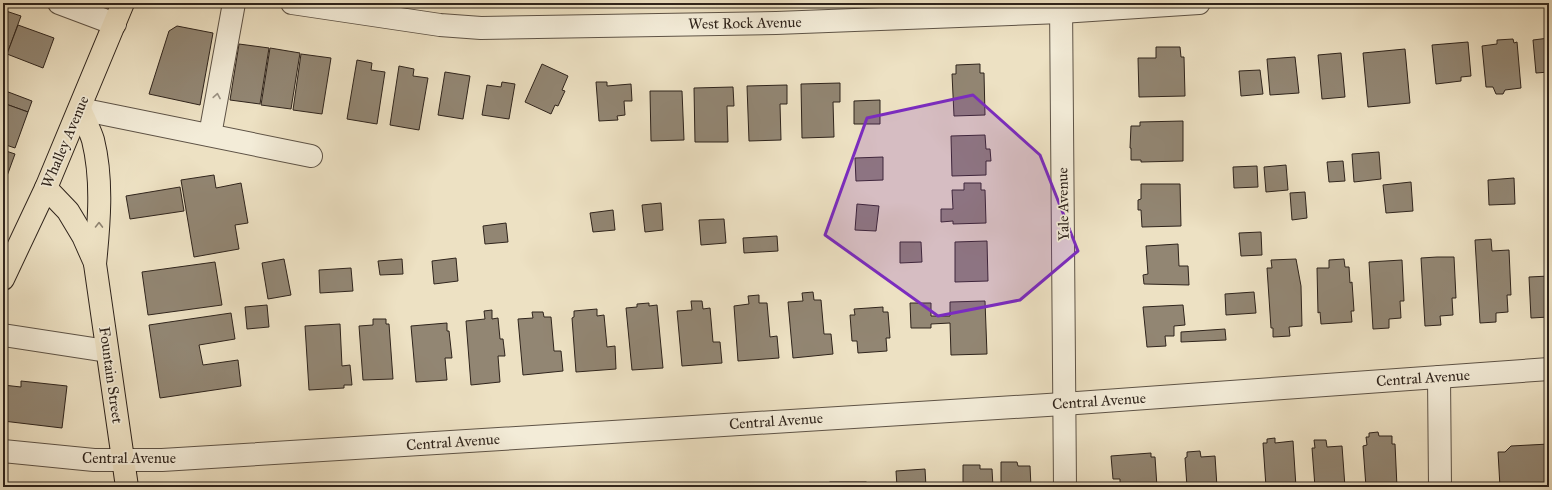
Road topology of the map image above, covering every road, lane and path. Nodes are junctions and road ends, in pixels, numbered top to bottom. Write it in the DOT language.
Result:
graph roads {
  1 [pos="58,3"];
  2 [pos="123,3"];
  3 [pos="234,3"];
  4 [pos="292,3"];
  5 [pos="1199,3"];
  6 [pos="1061,7"];
  7 [pos="114,24"];
  8 [pos="80,109"];
  9 [pos="210,135"];
  10 [pos="311,156"];
  11 [pos="46,188"];
  12 [pos="8,257"];
  13 [pos="95,264"];
  14 [pos="3,280"];
  15 [pos="3,335"];
  16 [pos="107,351"];
  17 [pos="1549,369"];
  18 [pos="1438,377"];
  19 [pos="1063,404"];
  20 [pos="3,451"];
  21 [pos="122,461"];
  22 [pos="127,487"];
  23 [pos="1065,487"];
  24 [pos="1440,487"];
  1 -- 7 [label="street"];
  2 -- 7 [label="main road, Whalley Avenue"];
  9 -- 3 [label="street, one-way"];
  4 -- 6 [label="street, West Rock Avenue"];
  5 -- 6 [label="street, West Rock Avenue"];
  6 -- 19 [label="street, Yale Avenue"];
  7 -- 8 [label="main road, Whalley Avenue"];
  8 -- 9 [label="street"];
  8 -- 11 [label="main road, Whalley Avenue"];
  13 -- 8 [label="main road, Fountain Street, one-way"];
  9 -- 10 [label="street"];
  11 -- 12 [label="main road, Whalley Avenue"];
  11 -- 13 [label="main road, Fountain Street"];
  12 -- 14 [label="main road, Whalley Avenue"];
  13 -- 16 [label="main road, Fountain Street"];
  15 -- 16 [label="street"];
  16 -- 21 [label="main road, Fountain Street"];
  17 -- 18 [label="street, Central Avenue"];
  18 -- 19 [label="street, Central Avenue"];
  18 -- 24 [label="street"];
  19 -- 21 [label="street, Central Avenue"];
  19 -- 23 [label="street, Yale Avenue"];
  20 -- 21 [label="street, Central Avenue"];
  21 -- 22 [label="main road, Fountain Street"];
}
